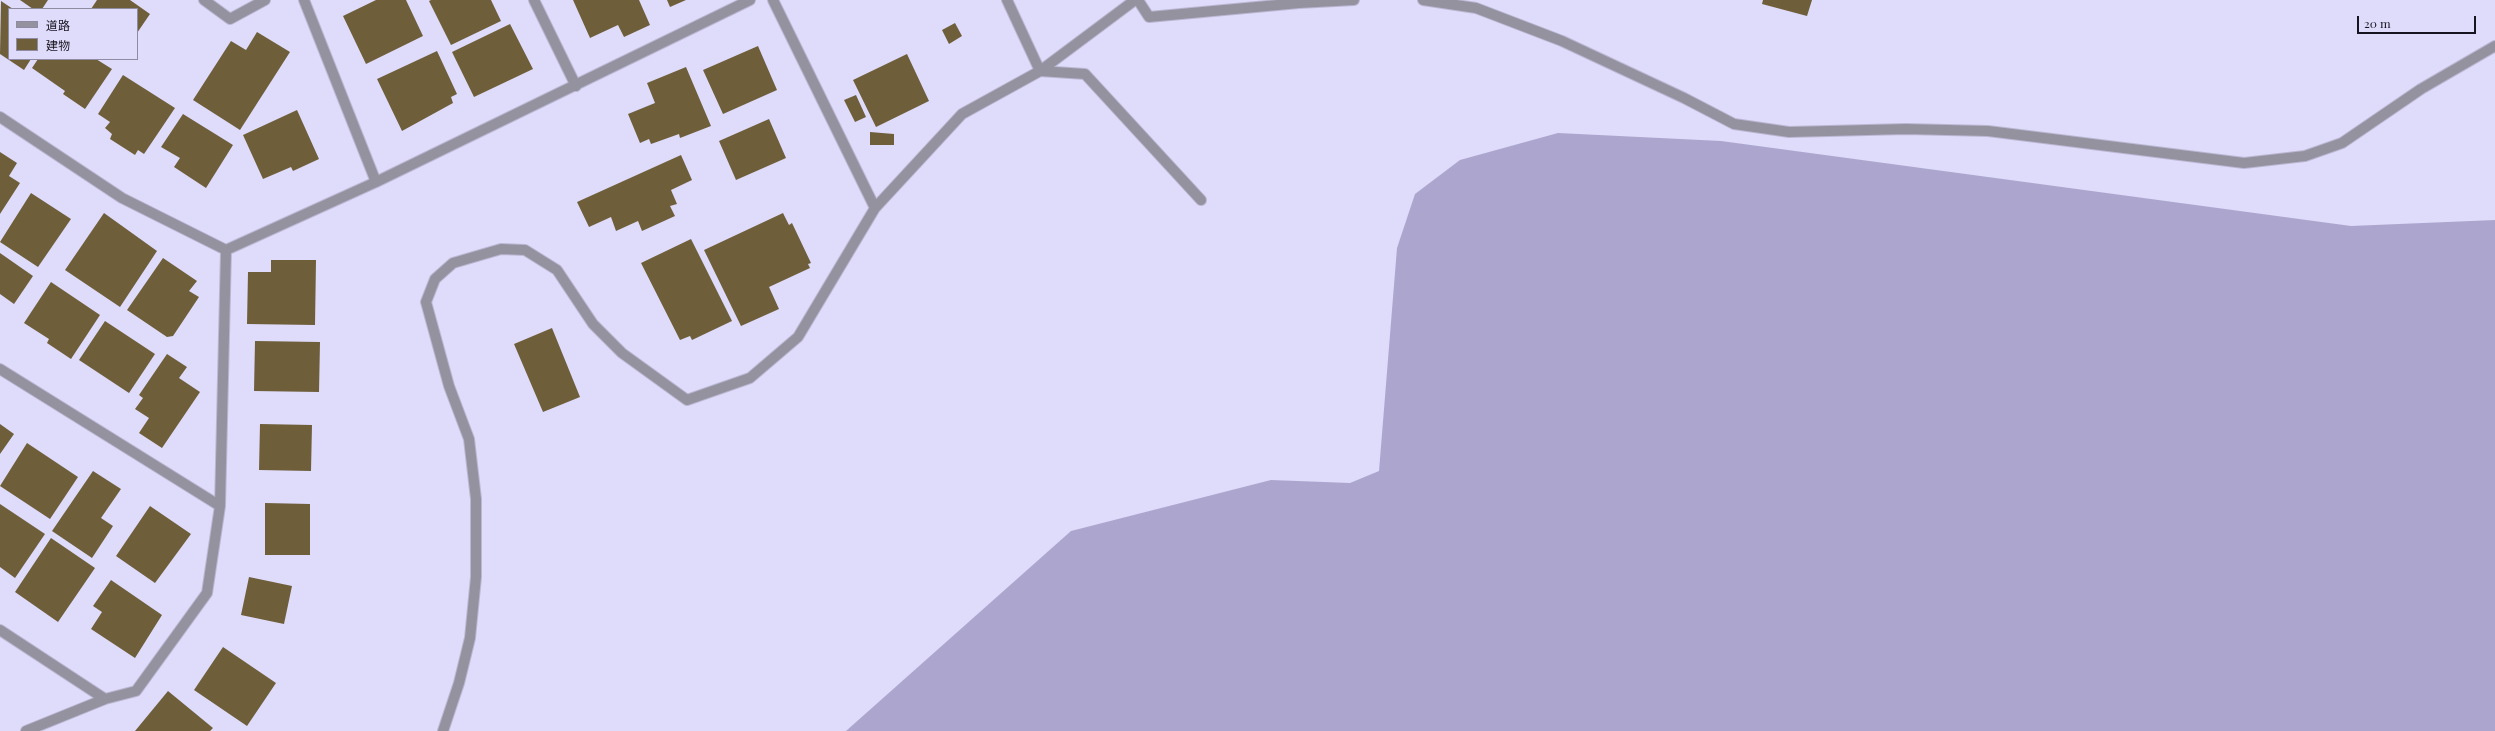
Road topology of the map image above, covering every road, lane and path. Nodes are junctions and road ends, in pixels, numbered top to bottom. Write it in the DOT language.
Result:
graph roads {
  1 [pos="204,0"];
  2 [pos="265,0"];
  3 [pos="304,0"];
  4 [pos="534,0"];
  5 [pos="750,0"];
  6 [pos="773,0"];
  7 [pos="1007,0"];
  8 [pos="1137,0"];
  9 [pos="1354,0"];
  10 [pos="1423,0"];
  11 [pos="2495,46"];
  12 [pos="1040,71"];
  13 [pos="576,86"];
  14 [pos="0,117"];
  15 [pos="376,182"];
  16 [pos="1201,200"];
  17 [pos="875,208"];
  18 [pos="226,250"];
  19 [pos="0,369"];
  20 [pos="220,506"];
  21 [pos="0,630"];
  22 [pos="104,699"];
  23 [pos="26,731"];
  24 [pos="443,731"];
  1 -- 2 [label="street"];
  3 -- 15 [label="street"];
  4 -- 13 [label="street"];
  5 -- 13 [label="street"];
  6 -- 17 [label="street"];
  7 -- 12 [label="street"];
  8 -- 9 [label="street"];
  8 -- 12 [label="street"];
  10 -- 11 [label="street"];
  12 -- 16 [label="street"];
  12 -- 17 [label="street"];
  13 -- 15 [label="street"];
  14 -- 18 [label="street"];
  15 -- 18 [label="street"];
  17 -- 24 [label="street"];
  18 -- 20 [label="street"];
  19 -- 20 [label="street"];
  20 -- 22 [label="street"];
  21 -- 22 [label="street"];
  22 -- 23 [label="street"];
}
